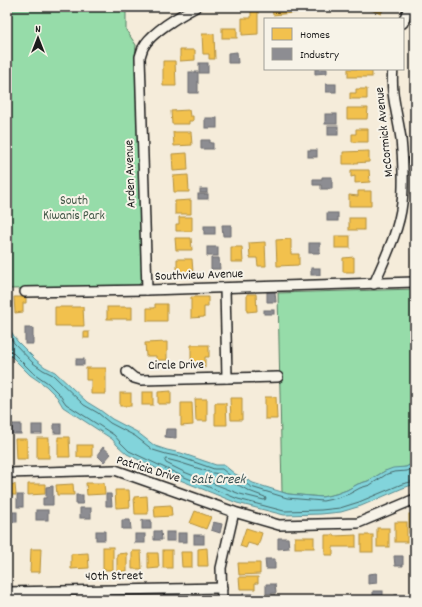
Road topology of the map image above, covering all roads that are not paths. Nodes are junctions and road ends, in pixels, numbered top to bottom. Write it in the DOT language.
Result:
graph roads {
  1 [pos="196,7"];
  2 [pos="409,7"];
  3 [pos="404,20"];
  4 [pos="393,70"];
  5 [pos="415,282"];
  6 [pos="374,284"];
  7 [pos="225,288"];
  8 [pos="148,290"];
  9 [pos="25,292"];
  10 [pos="127,372"];
  11 [pos="278,377"];
  12 [pos="227,378"];
  13 [pos="7,473"];
  14 [pos="415,499"];
  15 [pos="234,512"];
  16 [pos="222,588"];
  17 [pos="7,592"];
  18 [pos="81,595"];
  19 [pos="222,600"];
  1 -- 8 [label="street, Arden Avenue"];
  2 -- 3 [label="street"];
  4 -- 6 [label="street, McCormick Avenue"];
  5 -- 6 [label="street, Southview Avenue"];
  6 -- 7 [label="street, Southview Avenue"];
  7 -- 8 [label="street, Southview Avenue"];
  7 -- 12 [label="street"];
  8 -- 9 [label="street, Southview Avenue"];
  10 -- 12 [label="street, Circle Drive"];
  11 -- 12 [label="street, Circle Drive"];
  13 -- 15 [label="street, Patricia Drive"];
  14 -- 15 [label="street, Patricia Drive"];
  15 -- 16 [label="street"];
  16 -- 18 [label="street, 40th Street"];
  16 -- 19 [label="street"];
  17 -- 18 [label="street, 40th Street"];
}
